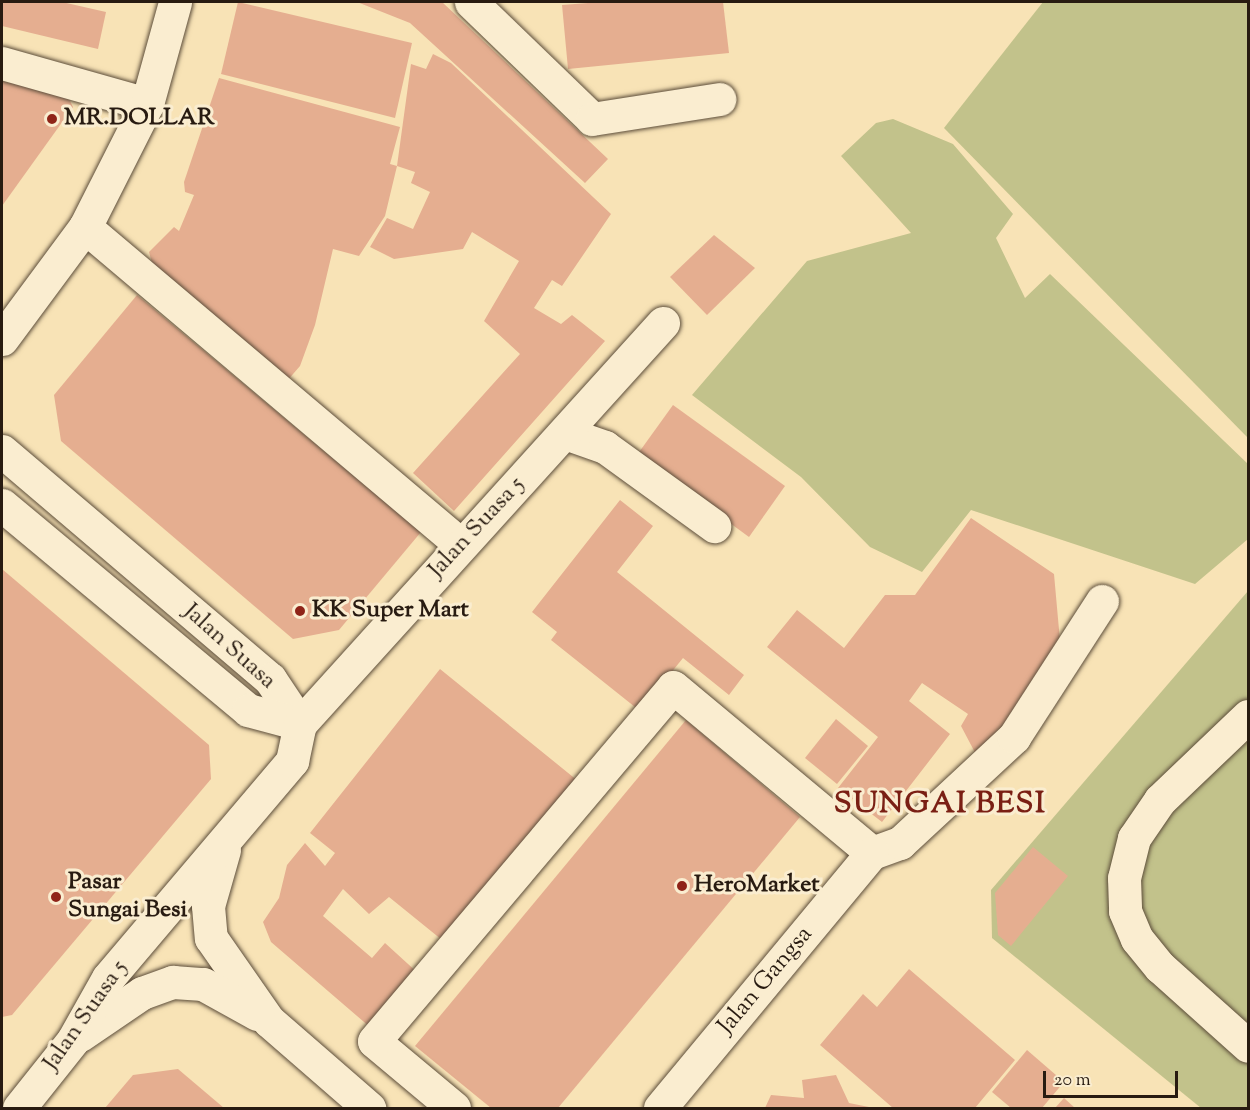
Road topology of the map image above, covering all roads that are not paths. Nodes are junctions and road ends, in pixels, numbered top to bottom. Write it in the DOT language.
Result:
graph roads {
  1 [pos="175,2"];
  2 [pos="471,2"];
  3 [pos="2,63"];
  4 [pos="719,99"];
  5 [pos="147,104"];
  6 [pos="85,227"];
  7 [pos="663,323"];
  8 [pos="2,339"];
  9 [pos="565,433"];
  10 [pos="2,451"];
  11 [pos="2,505"];
  12 [pos="714,526"];
  13 [pos="461,544"];
  14 [pos="1102,601"];
  15 [pos="1248,716"];
  16 [pos="300,724"];
  17 [pos="226,842"];
  18 [pos="872,853"];
  19 [pos="269,1021"];
  20 [pos="73,1040"];
  21 [pos="1248,1046"];
  22 [pos="19,1108"];
  23 [pos="369,1108"];
  24 [pos="454,1108"];
  25 [pos="660,1108"];
  1 -- 5 [label="street"];
  2 -- 4 [label="street"];
  3 -- 5 [label="street"];
  5 -- 6 [label="street"];
  6 -- 8 [label="street"];
  6 -- 13 [label="street"];
  7 -- 9 [label="street, Jalan Suasa 5"];
  9 -- 12 [label="street"];
  9 -- 13 [label="street, Jalan Suasa 5"];
  10 -- 16 [label="street, Jalan Suasa"];
  11 -- 16 [label="street, Jalan Suasa"];
  13 -- 16 [label="street, Jalan Suasa 5"];
  14 -- 18 [label="street"];
  15 -- 21 [label="street"];
  16 -- 17 [label="street, Jalan Suasa 5"];
  17 -- 19 [label="street"];
  17 -- 20 [label="street, Jalan Suasa 5"];
  18 -- 24 [label="street"];
  18 -- 25 [label="street, Jalan Gangsa"];
  19 -- 20 [label="street"];
  19 -- 23 [label="street"];
  20 -- 22 [label="street, Jalan Suasa 5"];
}
